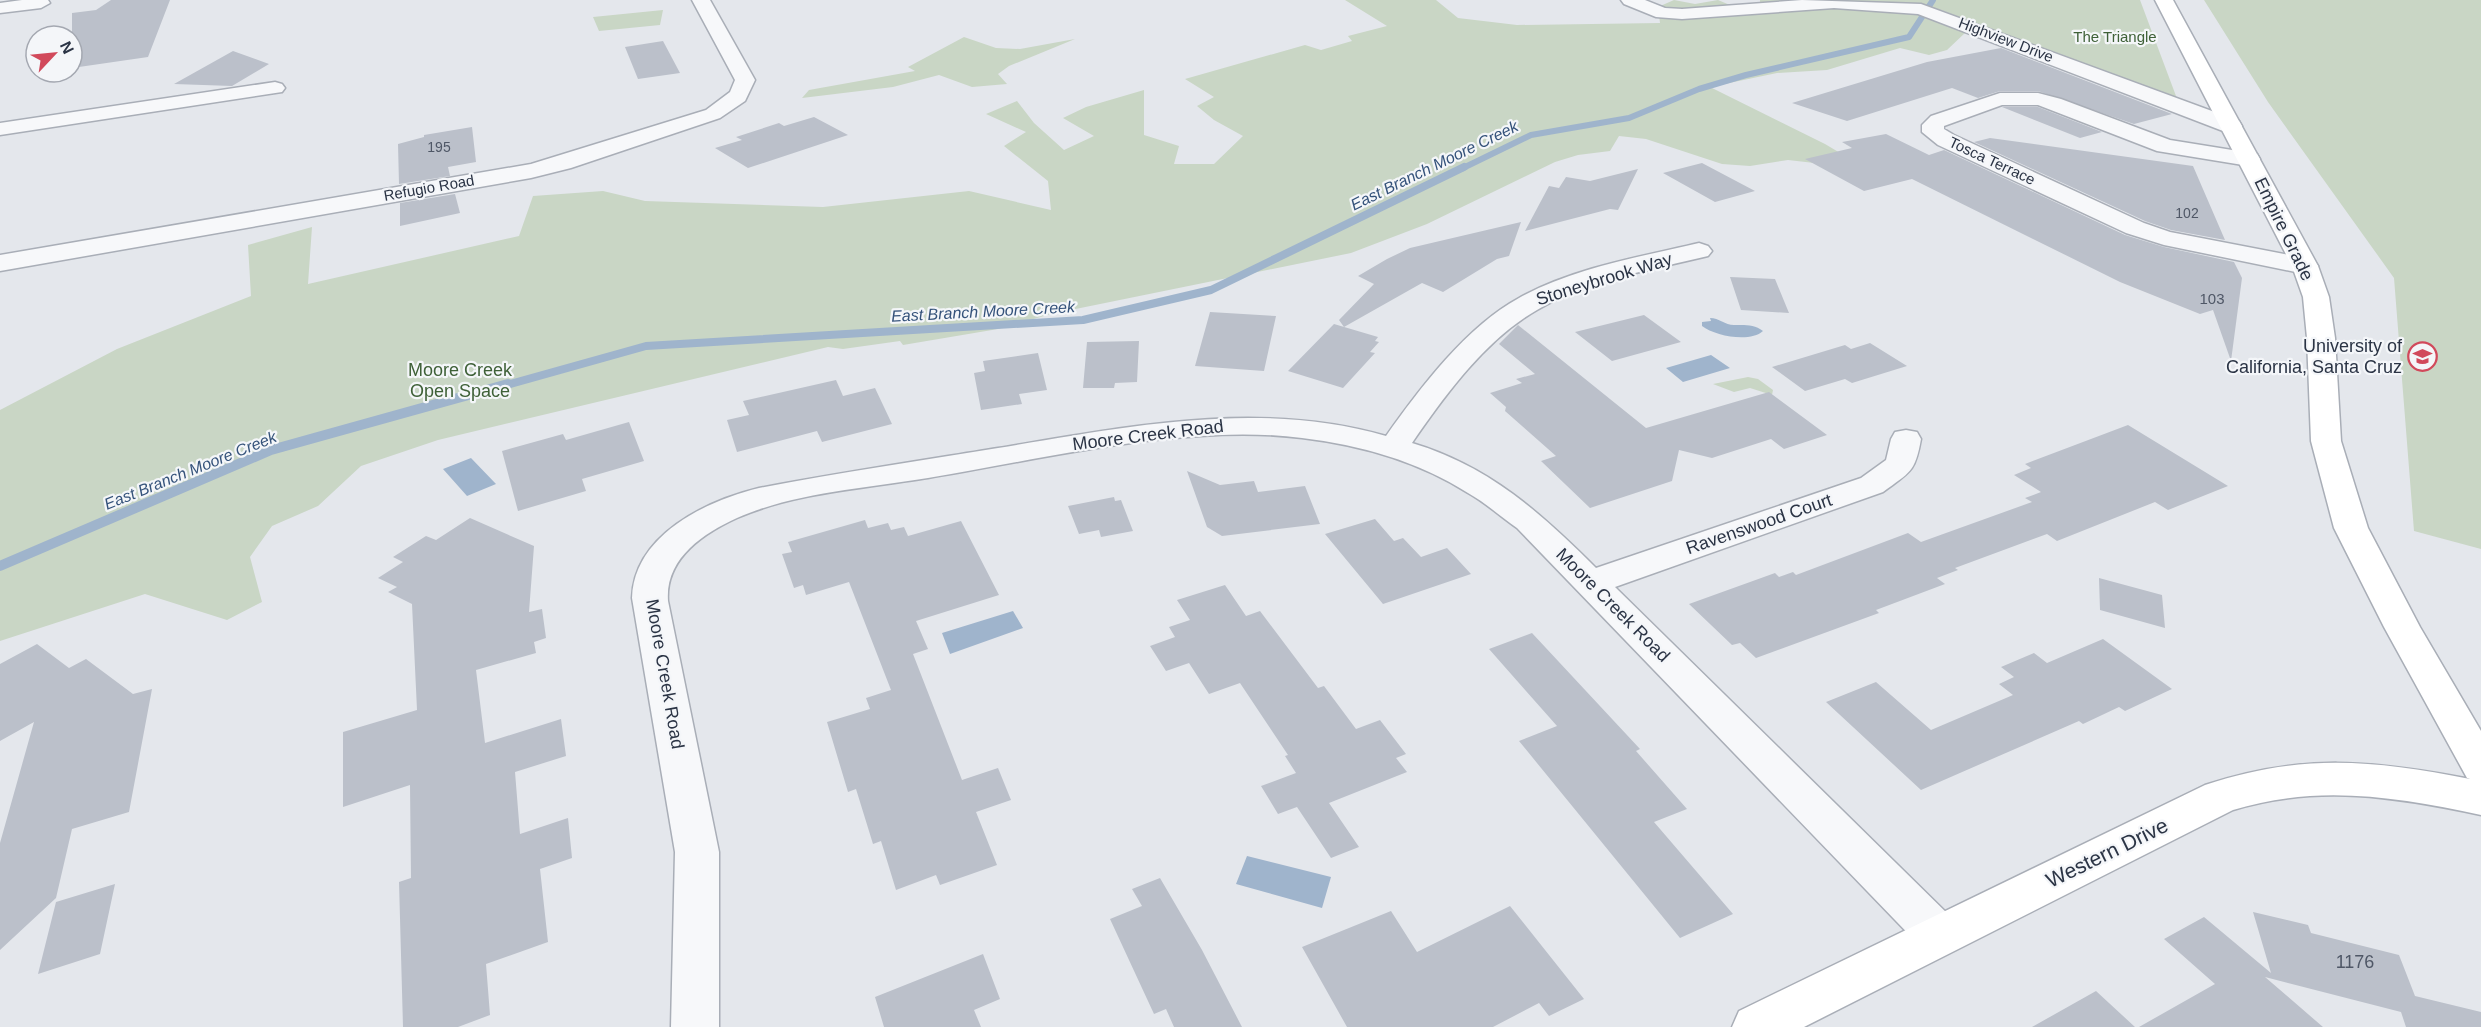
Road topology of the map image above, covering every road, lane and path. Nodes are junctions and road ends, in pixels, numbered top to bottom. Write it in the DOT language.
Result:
graph roads {
  1 [pos="701,0"];
  2 [pos="1630,0"];
  3 [pos="2164,0"];
  4 [pos="41,3"];
  5 [pos="0,8"];
  6 [pos="275,88"];
  7 [pos="2231,126"];
  8 [pos="0,129"];
  9 [pos="2249,159"];
  10 [pos="1624,246"];
  11 [pos="1699,251"];
  12 [pos="0,263"];
  13 [pos="1647,263"];
  14 [pos="2305,266"];
  15 [pos="1906,439"];
  16 [pos="1393,448"];
  17 [pos="1589,583"];
  18 [pos="2481,767"];
  19 [pos="2481,798"];
  20 [pos="1939,935"];
  21 [pos="695,1027"];
  22 [pos="1756,1027"];
  1 -- 12 [label="street, Refugio Road"];
  2 -- 7 [label="street, Highview Drive"];
  3 -- 7 [label="main road, Empire Grade"];
  4 -- 5 [label="street"];
  6 -- 8 [label="street"];
  7 -- 9 [label="main road, Empire Grade"];
  9 -- 14 [label="main road, Empire Grade"];
  9 -- 14 [label="street, Tosca Terrace"];
  10 -- 13 [label="street"];
  11 -- 13 [label="street, Stoneybrook Way"];
  13 -- 16 [label="street, Stoneybrook Way"];
  14 -- 18 [label="main road, Empire Grade"];
  15 -- 17 [label="street, Ravenswood Court"];
  16 -- 17 [label="street, Moore Creek Road"];
  16 -- 21 [label="street, Moore Creek Road"];
  17 -- 20 [label="street, Moore Creek Road"];
  19 -- 20 [label="main road, Western Drive"];
  20 -- 22 [label="main road, Western Drive"];
}
